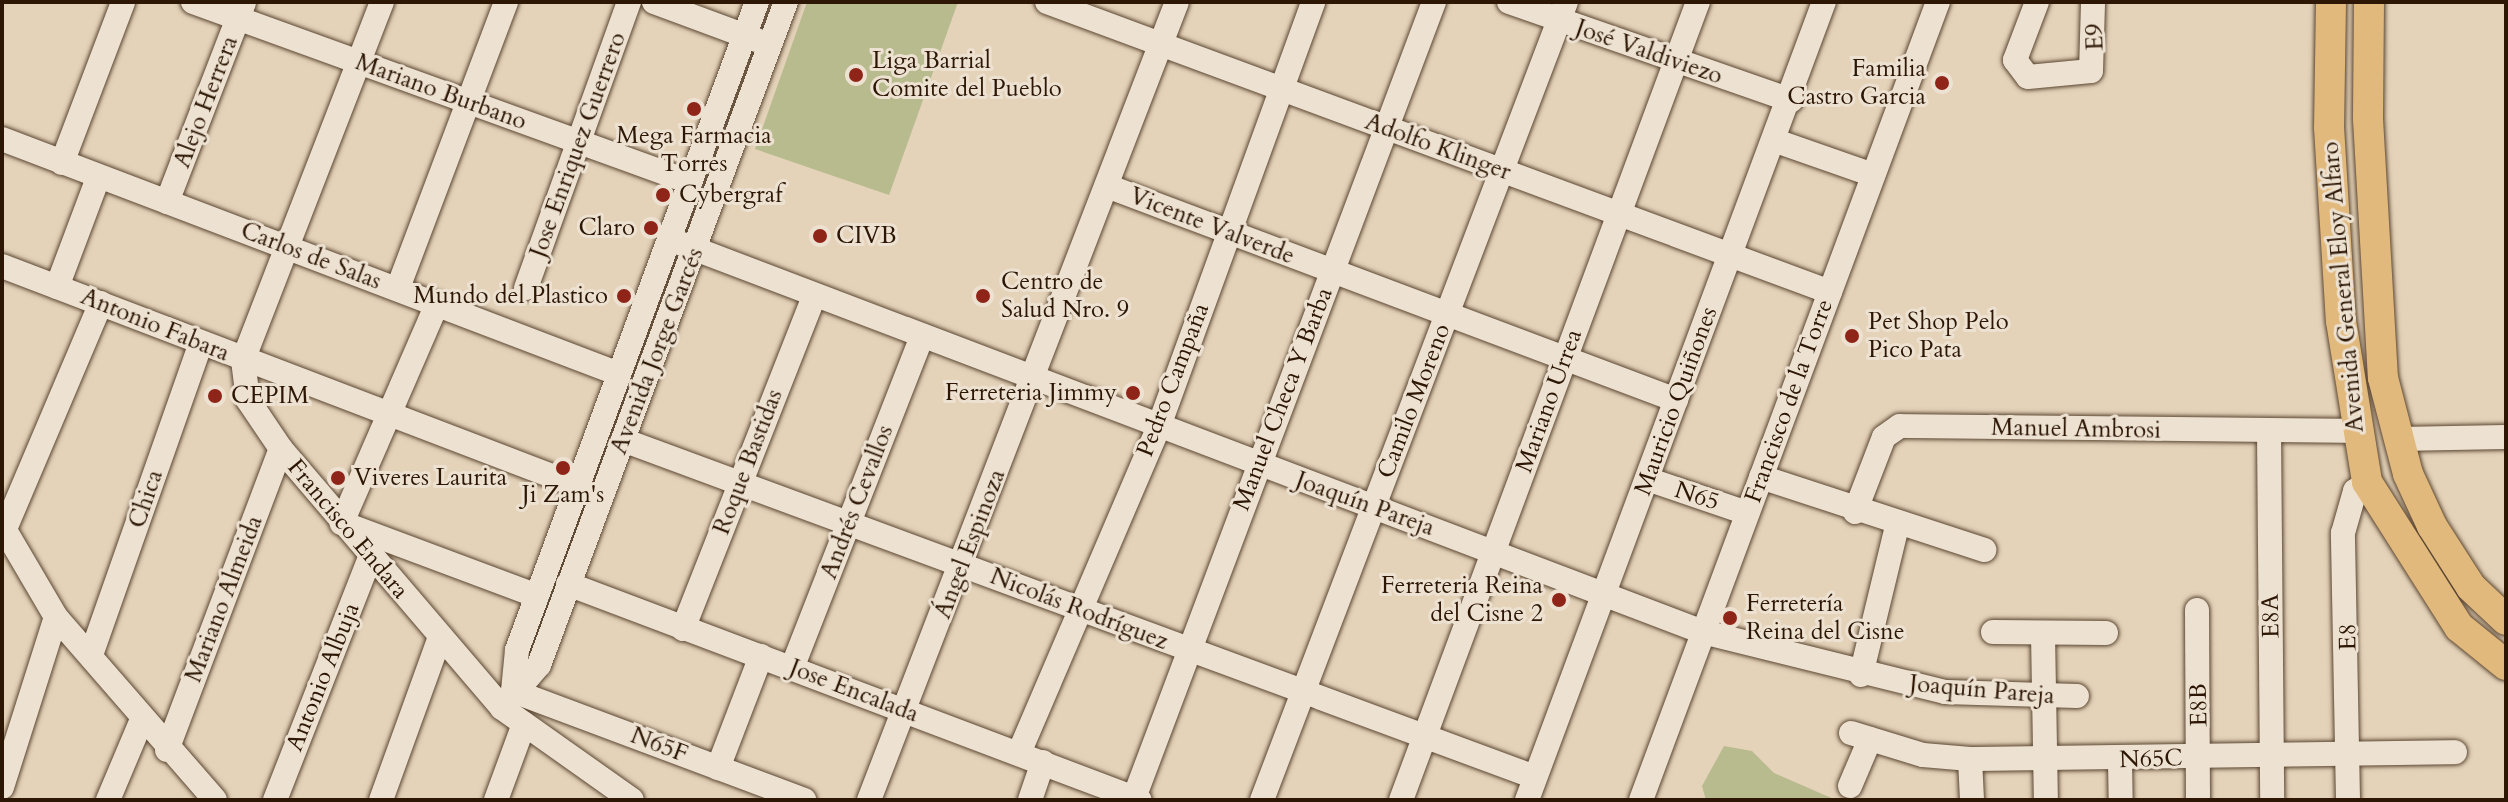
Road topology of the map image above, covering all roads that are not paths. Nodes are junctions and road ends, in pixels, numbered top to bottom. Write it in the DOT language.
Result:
graph roads {
  1 [pos="123,2"];
  2 [pos="193,2"];
  3 [pos="382,2"];
  4 [pos="506,2"];
  5 [pos="629,2"];
  6 [pos="654,2"];
  7 [pos="757,2"];
  8 [pos="786,2"];
  9 [pos="1048,2"];
  10 [pos="1177,2"];
  11 [pos="1313,2"];
  12 [pos="1434,2"];
  13 [pos="1509,2"];
  14 [pos="1698,2"];
  15 [pos="1824,2"];
  16 [pos="1938,2"];
  17 [pos="2037,2"];
  18 [pos="2093,2"];
  19 [pos="2331,2"];
  20 [pos="2369,2"];
  21 [pos="241,10"];
  22 [pos="1562,11"];
  23 [pos="744,35"];
  24 [pos="1161,44"];
  25 [pos="770,45"];
  26 [pos="361,63"];
  27 [pos="1674,63"];
  28 [pos="1281,89"];
  29 [pos="1791,100"];
  30 [pos="468,102"];
  31 [pos="1384,128"];
  32 [pos="2,139"];
  33 [pos="1776,141"];
  34 [pos="581,143"];
  35 [pos="62,163"];
  36 [pos="1502,170"];
  37 [pos="1873,175"];
  38 [pos="98,178"];
  39 [pos="690,182"];
  40 [pos="1107,186"];
  41 [pos="167,202"];
  42 [pos="1615,212"];
  43 [pos="1228,229"];
  44 [pos="669,239"];
  45 [pos="287,246"];
  46 [pos="695,249"];
  47 [pos="1730,255"];
  48 [pos="2,266"];
  49 [pos="1331,273"];
  50 [pos="57,287"];
  51 [pos="398,288"];
  52 [pos="526,288"];
  53 [pos="1830,292"];
  54 [pos="814,296"];
  55 [pos="101,303"];
  56 [pos="437,304"];
  57 [pos="1446,318"];
  58 [pos="922,336"];
  59 [pos="201,343"];
  60 [pos="1566,359"];
  61 [pos="243,360"];
  62 [pos="619,374"];
  63 [pos="1034,377"];
  64 [pos="1676,400"];
  65 [pos="393,416"];
  66 [pos="1159,426"];
  67 [pos="2354,431"];
  68 [pos="2269,432"];
  69 [pos="2506,437"];
  70 [pos="2397,439"];
  71 [pos="623,440"];
  72 [pos="281,449"];
  73 [pos="1257,464"];
  74 [pos="1761,477"];
  75 [pos="1647,479"];
  76 [pos="2367,482"];
  77 [pos="739,485"];
  78 [pos="578,486"];
  79 [pos="1374,507"];
  80 [pos="1855,512"];
  81 [pos="1747,513"];
  82 [pos="342,523"];
  83 [pos="848,523"];
  84 [pos="1897,526"];
  85 [pos="4,532"];
  86 [pos="1984,550"];
  87 [pos="1493,551"];
  88 [pos="371,555"];
  89 [pos="962,566"];
  90 [pos="568,584"];
  91 [pos="1605,591"];
  92 [pos="537,596"];
  93 [pos="1078,608"];
  94 [pos="2197,610"];
  95 [pos="56,617"];
  96 [pos="2506,620"];
  97 [pos="683,629"];
  98 [pos="1703,632"];
  99 [pos="1993,632"];
  100 [pos="2106,633"];
  101 [pos="2043,634"];
  102 [pos="440,637"];
  103 [pos="1189,650"];
  104 [pos="91,655"];
  105 [pos="761,656"];
  106 [pos="2506,665"];
  107 [pos="792,668"];
  108 [pos="1861,675"];
  109 [pos="1303,692"];
  110 [pos="2077,696"];
  111 [pos="2046,698"];
  112 [pos="508,699"];
  113 [pos="907,711"];
  114 [pos="141,722"];
  115 [pos="524,724"];
  116 [pos="1425,736"];
  117 [pos="167,750"];
  118 [pos="2349,751"];
  119 [pos="2455,752"];
  120 [pos="1019,753"];
  121 [pos="2273,755"];
  122 [pos="2048,758"];
  123 [pos="2199,758"];
  124 [pos="1970,759"];
  125 [pos="2120,761"];
  126 [pos="1043,762"];
  127 [pos="718,768"];
  128 [pos="1535,777"];
  129 [pos="1850,786"];
  130 [pos="2,787"];
  131 [pos="2,793"];
  132 [pos="623,798"];
  133 [pos="1137,799"];
  134 [pos="18,800"];
  135 [pos="108,800"];
  136 [pos="215,800"];
  137 [pos="275,800"];
  138 [pos="381,800"];
  139 [pos="496,800"];
  140 [pos="804,800"];
  141 [pos="869,800"];
  142 [pos="1030,800"];
  143 [pos="1262,800"];
  144 [pos="1401,800"];
  145 [pos="1527,800"];
  146 [pos="1641,800"];
  147 [pos="1972,800"];
  148 [pos="2046,800"];
  149 [pos="2121,800"];
  150 [pos="2198,800"];
  151 [pos="2272,800"];
  152 [pos="2348,800"];
  1 -- 35 [label="street"];
  2 -- 21 [label="street, Mariano Burbano"];
  3 -- 26 [label="street, Francisco Endara"];
  4 -- 30 [label="street"];
  5 -- 34 [label="street, Jose Enriquez Guerrero"];
  6 -- 23 [label="street"];
  7 -- 23 [label="street, Avenida Jorge Garcés"];
  8 -- 25 [label="street, Avenida Jorge Garcés"];
  9 -- 24 [label="street, Adolfo Klinger"];
  10 -- 24 [label="street, Ángel Espinoza"];
  11 -- 28 [label="street, Pedro Campaña"];
  12 -- 31 [label="street, Manuel Checa Y Barba"];
  13 -- 22 [label="street, José Valdiviezo"];
  14 -- 27 [label="street, Mariano Urrea"];
  15 -- 29 [label="street, Mauricio Quiñones"];
  16 -- 37 [label="street, Francisco de la Torre"];
  17 -- 18 [label="street, E9"];
  19 -- 67 [label="main road, Avenida General Eloy Alfaro"];
  20 -- 70 [label="main road, Avenida General Eloy Alfaro"];
  21 -- 26 [label="street, Mariano Burbano"];
  21 -- 41 [label="street, Alejo Herrera"];
  22 -- 27 [label="street, José Valdiviezo"];
  22 -- 36 [label="street, Camilo Moreno"];
  23 -- 25 [label="street"];
  23 -- 39 [label="street, Avenida Jorge Garcés"];
  24 -- 28 [label="street, Adolfo Klinger"];
  24 -- 40 [label="street, Ángel Espinoza"];
  25 -- 46 [label="street, Avenida Jorge Garcés"];
  26 -- 30 [label="street, Mariano Burbano"];
  26 -- 45 [label="street, Francisco Endara"];
  27 -- 29 [label="street, José Valdiviezo"];
  27 -- 42 [label="street, Mariano Urrea"];
  28 -- 31 [label="street, Adolfo Klinger"];
  28 -- 43 [label="street, Pedro Campaña"];
  29 -- 33 [label="street, Mauricio Quiñones"];
  30 -- 34 [label="street, Mariano Burbano"];
  30 -- 51 [label="street"];
  31 -- 36 [label="street, Adolfo Klinger"];
  31 -- 49 [label="street, Manuel Checa Y Barba"];
  32 -- 35 [label="street, Carlos de Salas"];
  33 -- 37 [label="street"];
  33 -- 47 [label="street, Mauricio Quiñones"];
  34 -- 39 [label="street, Mariano Burbano"];
  34 -- 52 [label="street, Jose Enriquez Guerrero"];
  35 -- 38 [label="street, Carlos de Salas"];
  36 -- 42 [label="street, Adolfo Klinger"];
  36 -- 57 [label="street, Camilo Moreno"];
  37 -- 53 [label="street, Francisco de la Torre"];
  38 -- 41 [label="street, Carlos de Salas"];
  38 -- 50 [label="street"];
  39 -- 44 [label="street, Avenida Jorge Garcés"];
  40 -- 43 [label="street, Vicente Valverde"];
  40 -- 63 [label="street, Ángel Espinoza"];
  41 -- 45 [label="street, Carlos de Salas"];
  42 -- 47 [label="street, Adolfo Klinger"];
  42 -- 60 [label="street, Mariano Urrea"];
  43 -- 49 [label="street, Vicente Valverde"];
  43 -- 66 [label="street, Pedro Campaña"];
  44 -- 46 [label="street, Joaquín Pareja"];
  44 -- 62 [label="street, Avenida Jorge Garcés"];
  45 -- 51 [label="street, Carlos de Salas"];
  45 -- 61 [label="street, Francisco Endara"];
  46 -- 54 [label="street, Joaquín Pareja"];
  46 -- 71 [label="street, Avenida Jorge Garcés"];
  47 -- 53 [label="street, Adolfo Klinger"];
  47 -- 64 [label="street, Mauricio Quiñones"];
  48 -- 50 [label="street, Antonio Fabara"];
  49 -- 57 [label="street, Vicente Valverde"];
  49 -- 73 [label="street, Manuel Checa Y Barba"];
  50 -- 55 [label="street, Antonio Fabara"];
  51 -- 56 [label="street, Carlos de Salas"];
  53 -- 74 [label="street, Francisco de la Torre"];
  54 -- 58 [label="street, Joaquín Pareja"];
  54 -- 77 [label="street, Roque Bastidas"];
  55 -- 59 [label="street, Antonio Fabara"];
  55 -- 85 [label="street"];
  56 -- 62 [label="street, Carlos de Salas"];
  56 -- 65 [label="street"];
  57 -- 60 [label="street, Vicente Valverde"];
  57 -- 79 [label="street, Camilo Moreno"];
  58 -- 63 [label="street, Joaquín Pareja"];
  58 -- 83 [label="street, Andrés Cevallos"];
  59 -- 61 [label="street, Antonio Fabara"];
  59 -- 104 [label="street, Chica"];
  60 -- 64 [label="street, Vicente Valverde"];
  60 -- 87 [label="street, Mariano Urrea"];
  61 -- 65 [label="street, Antonio Fabara"];
  61 -- 72 [label="street, Francisco Endara"];
  62 -- 78 [label="street, Avenida Jorge Garcés"];
  63 -- 66 [label="street, Joaquín Pareja"];
  63 -- 89 [label="street, Ángel Espinoza"];
  64 -- 75 [label="street, Mauricio Quiñones"];
  65 -- 78 [label="street, Antonio Fabara"];
  65 -- 82 [label="street"];
  66 -- 73 [label="street, Joaquín Pareja"];
  66 -- 93 [label="street, Pedro Campaña"];
  67 -- 68 [label="street, Manuel Ambrosi"];
  67 -- 76 [label="main road, Avenida General Eloy Alfaro"];
  68 -- 80 [label="street, Manuel Ambrosi"];
  68 -- 121 [label="street, E8A"];
  69 -- 70 [label="street"];
  70 -- 96 [label="main road, Avenida General Eloy Alfaro"];
  71 -- 77 [label="street, Nicolás Rodríguez"];
  71 -- 90 [label="street, Avenida Jorge Garcés"];
  72 -- 82 [label="street, Francisco Endara"];
  72 -- 117 [label="street, Mariano Almeida"];
  73 -- 79 [label="street, Joaquín Pareja"];
  73 -- 103 [label="street, Manuel Checa Y Barba"];
  74 -- 80 [label="street"];
  74 -- 81 [label="street, Francisco de la Torre"];
  75 -- 81 [label="street, N65"];
  75 -- 91 [label="street, Mauricio Quiñones"];
  76 -- 106 [label="main road, Avenida General Eloy Alfaro"];
  76 -- 118 [label="street, E8"];
  77 -- 83 [label="street, Nicolás Rodríguez"];
  77 -- 97 [label="street, Roque Bastidas"];
  78 -- 92 [label="street, Avenida Jorge Garcés"];
  79 -- 87 [label="street, Joaquín Pareja"];
  79 -- 109 [label="street, Camilo Moreno"];
  80 -- 84 [label="street"];
  81 -- 98 [label="street, Francisco de la Torre"];
  82 -- 88 [label="street, Francisco Endara"];
  82 -- 92 [label="street"];
  83 -- 89 [label="street, Nicolás Rodríguez"];
  83 -- 107 [label="street, Andrés Cevallos"];
  84 -- 86 [label="street"];
  84 -- 108 [label="street"];
  85 -- 95 [label="street"];
  87 -- 91 [label="street, Joaquín Pareja"];
  87 -- 116 [label="street, Mariano Urrea"];
  88 -- 102 [label="street, Francisco Endara"];
  88 -- 137 [label="street, Antonio Albuja"];
  89 -- 93 [label="street, Nicolás Rodríguez"];
  89 -- 113 [label="street, Ángel Espinoza"];
  90 -- 97 [label="street, Jose Encalada"];
  90 -- 112 [label="street, Avenida Jorge Garcés"];
  91 -- 98 [label="street, Joaquín Pareja"];
  91 -- 128 [label="street, Mauricio Quiñones"];
  92 -- 112 [label="street, Avenida Jorge Garcés"];
  93 -- 103 [label="street, Nicolás Rodríguez"];
  93 -- 120 [label="street, Pedro Campaña"];
  94 -- 123 [label="street, E8B"];
  95 -- 104 [label="street"];
  95 -- 130 [label="street"];
  97 -- 105 [label="street, Jose Encalada"];
  98 -- 108 [label="street, Joaquín Pareja"];
  98 -- 146 [label="street, Francisco de la Torre"];
  99 -- 101 [label="street"];
  100 -- 101 [label="street"];
  101 -- 111 [label="street"];
  102 -- 112 [label="street, Francisco Endara"];
  102 -- 138 [label="street"];
  103 -- 109 [label="street, Nicolás Rodríguez"];
  103 -- 133 [label="street, Manuel Checa Y Barba"];
  104 -- 114 [label="street"];
  105 -- 107 [label="street, Jose Encalada"];
  105 -- 127 [label="street"];
  107 -- 113 [label="street, Jose Encalada"];
  108 -- 111 [label="street, Joaquín Pareja"];
  109 -- 116 [label="street, Nicolás Rodríguez"];
  109 -- 143 [label="street, Camilo Moreno"];
  110 -- 111 [label="street, Joaquín Pareja"];
  111 -- 122 [label="street"];
  112 -- 115 [label="street, Francisco Endara"];
  112 -- 127 [label="street, N65F"];
  113 -- 120 [label="street, Jose Encalada"];
  113 -- 141 [label="street, Ángel Espinoza"];
  114 -- 117 [label="street"];
  114 -- 135 [label="street"];
  115 -- 132 [label="street, Francisco Endara"];
  115 -- 139 [label="street"];
  116 -- 128 [label="street, Nicolás Rodríguez"];
  116 -- 144 [label="street, Mariano Urrea"];
  117 -- 136 [label="street"];
  118 -- 119 [label="street, N65C"];
  118 -- 121 [label="street, N65C"];
  118 -- 152 [label="street, E8"];
  120 -- 126 [label="street, Jose Encalada"];
  121 -- 123 [label="street, N65C"];
  121 -- 151 [label="street, E8A"];
  122 -- 124 [label="street, N65C"];
  122 -- 125 [label="street, N65C"];
  122 -- 148 [label="street"];
  123 -- 125 [label="street, N65C"];
  123 -- 150 [label="street, E8B"];
  124 -- 129 [label="street, N65C"];
  124 -- 147 [label="street"];
  125 -- 149 [label="street"];
  126 -- 133 [label="street, Jose Encalada"];
  126 -- 142 [label="street"];
  127 -- 140 [label="street, N65F"];
  128 -- 145 [label="street, Mauricio Quiñones"];
  131 -- 134 [label="street"];
}
